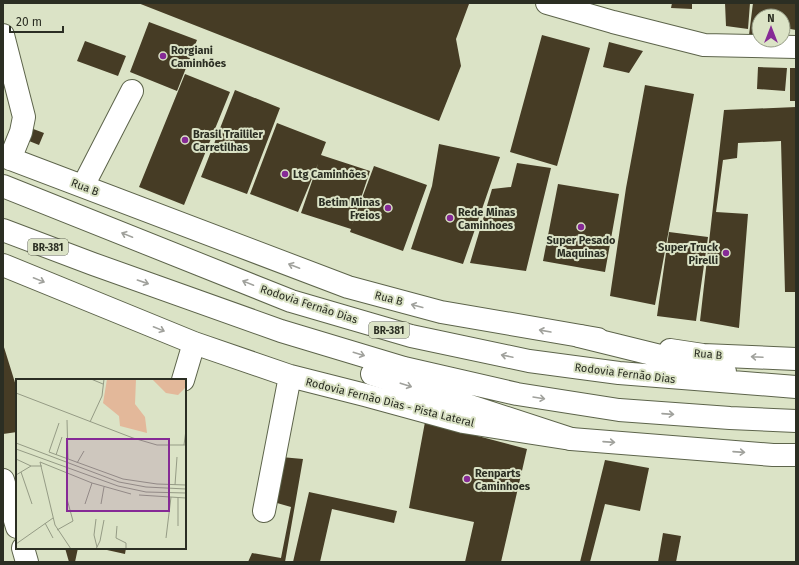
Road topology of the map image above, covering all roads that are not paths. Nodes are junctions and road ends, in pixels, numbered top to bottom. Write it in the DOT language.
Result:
graph roads {
  1 [pos="547,3"];
  2 [pos="3,35"];
  3 [pos="796,47"];
  4 [pos="132,91"];
  5 [pos="7,157"];
  6 [pos="3,186"];
  7 [pos="83,186"];
  8 [pos="3,230"];
  9 [pos="3,265"];
  10 [pos="281,330"];
  11 [pos="579,336"];
  12 [pos="194,344"];
  13 [pos="796,359"];
  14 [pos="290,376"];
  15 [pos="183,379"];
  16 [pos="791,387"];
  17 [pos="796,421"];
  18 [pos="570,439"];
  19 [pos="796,455"];
  20 [pos="3,480"];
  21 [pos="264,511"];
  22 [pos="16,524"];
  23 [pos="23,549"];
  24 [pos="27,562"];
  1 -- 3 [label="main road"];
  2 -- 5 [label="main road"];
  4 -- 7 [label="main road"];
  5 -- 7 [label="main road, Rua B"];
  16 -- 6 [label="main road, Rodovia Fernão Dias / BR-381, one-way"];
  11 -- 7 [label="main road, Rua B, one-way"];
  8 -- 10 [label="main road, BR-381, one-way"];
  9 -- 12 [label="main road, Rodovia Fernão Dias - Pista Lateral / BR-381, one-way"];
  10 -- 17 [label="main road, BR-381, one-way"];
  10 -- 18 [label="main road, BR-381, one-way"];
  13 -- 11 [label="main road, Rua B, one-way"];
  11 -- 16 [label="main road, BR-381"];
  12 -- 14 [label="main road, Rodovia Fernão Dias - Pista Lateral / BR-381"];
  12 -- 15 [label="main road"];
  14 -- 18 [label="main road, Rodovia Fernão Dias - Pista Lateral / BR-381"];
  14 -- 21 [label="main road"];
  18 -- 19 [label="main road, Rodovia Fernão Dias - Pista Lateral / BR-381, one-way"];
  20 -- 22 [label="main road"];
  23 -- 24 [label="main road"];
}
